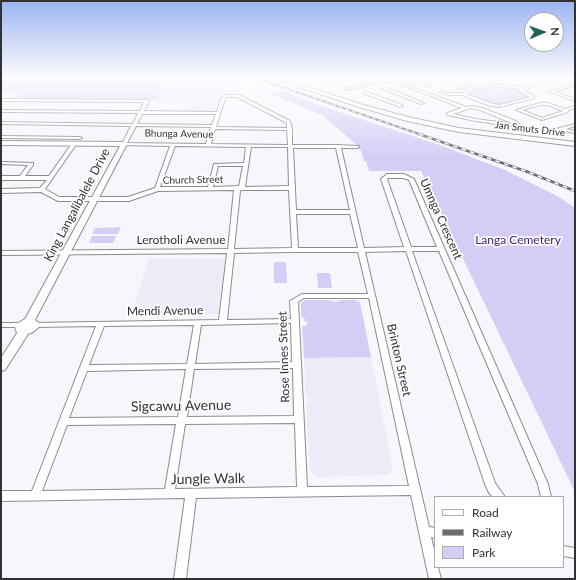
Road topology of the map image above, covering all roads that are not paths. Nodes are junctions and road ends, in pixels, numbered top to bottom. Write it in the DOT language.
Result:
graph roads {
  1 [pos="145,104"];
  2 [pos="221,104"];
  3 [pos="254,104"];
  4 [pos="357,104"];
  5 [pos="397,104"];
  6 [pos="460,104"];
  7 [pos="491,104"];
  8 [pos="507,104"];
  9 [pos="524,104"];
  10 [pos="544,104"];
  11 [pos="544,104"];
  12 [pos="456,105"];
  13 [pos="401,106"];
  14 [pos="529,107"];
  15 [pos="575,107"];
  16 [pos="466,108"];
  17 [pos="566,110"];
  18 [pos="1,111"];
  19 [pos="141,113"];
  20 [pos="218,113"];
  21 [pos="1,123"];
  22 [pos="135,125"];
  23 [pos="575,125"];
  24 [pos="213,127"];
  25 [pos="290,129"];
  26 [pos="562,129"];
  27 [pos="546,132"];
  28 [pos="575,132"];
  29 [pos="1,137"];
  30 [pos="77,141"];
  31 [pos="1,142"];
  32 [pos="124,144"];
  33 [pos="173,144"];
  34 [pos="575,144"];
  35 [pos="208,145"];
  36 [pos="249,145"];
  37 [pos="290,145"];
  38 [pos="338,146"];
  39 [pos="357,147"];
  40 [pos="1,163"];
  41 [pos="246,164"];
  42 [pos="1,178"];
  43 [pos="21,178"];
  44 [pos="50,178"];
  45 [pos="210,188"];
  46 [pos="239,188"];
  47 [pos="292,188"];
  48 [pos="157,189"];
  49 [pos="42,190"];
  50 [pos="1,191"];
  51 [pos="95,199"];
  52 [pos="293,212"];
  53 [pos="353,212"];
  54 [pos="441,249"];
  55 [pos="361,250"];
  56 [pos="408,250"];
  57 [pos="230,251"];
  58 [pos="295,251"];
  59 [pos="66,252"];
  60 [pos="1,253"];
  61 [pos="372,296"];
  62 [pos="295,321"];
  63 [pos="223,322"];
  64 [pos="198,323"];
  65 [pos="101,324"];
  66 [pos="1,325"];
  67 [pos="27,326"];
  68 [pos="297,365"];
  69 [pos="1,367"];
  70 [pos="191,367"];
  71 [pos="84,368"];
  72 [pos="299,419"];
  73 [pos="182,420"];
  74 [pos="63,422"];
  75 [pos="415,490"];
  76 [pos="302,492"];
  77 [pos="191,493"];
  78 [pos="169,494"];
  79 [pos="1,496"];
  80 [pos="35,496"];
  81 [pos="499,496"];
  82 [pos="546,496"];
  83 [pos="430,532"];
  84 [pos="564,551"];
  85 [pos="575,553"];
  86 [pos="180,579"];
  87 [pos="435,579"];
  1 -- 19 [label="street, King Langalibalele Drive"];
  2 -- 20 [label="street"];
  3 -- 25 [label="street"];
  4 -- 34 [label="main road, Jan Smuts Drive"];
  5 -- 13 [label="street"];
  6 -- 12 [label="street"];
  7 -- 8 [label="street"];
  9 -- 14 [label="street"];
  10 -- 14 [label="street"];
  11 -- 17 [label="street"];
  12 -- 16 [label="street"];
  14 -- 17 [label="street"];
  15 -- 17 [label="street"];
  16 -- 16 [label="street"];
  18 -- 19 [label="street"];
  19 -- 20 [label="street"];
  19 -- 22 [label="street, King Langalibalele Drive"];
  20 -- 24 [label="street"];
  21 -- 22 [label="street"];
  22 -- 24 [label="street"];
  22 -- 32 [label="street, King Langalibalele Drive"];
  23 -- 26 [label="street"];
  24 -- 25 [label="street"];
  24 -- 35 [label="street"];
  25 -- 37 [label="street"];
  26 -- 27 [label="street"];
  26 -- 28 [label="street"];
  29 -- 30 [label="street, Bhunga Avenue"];
  30 -- 31 [label="street, Bhunga Avenue"];
  30 -- 32 [label="street, Bhunga Avenue"];
  30 -- 44 [label="street"];
  32 -- 33 [label="street, Bhunga Avenue"];
  32 -- 51 [label="street, King Langalibalele Drive"];
  33 -- 35 [label="street, Bhunga Avenue"];
  33 -- 48 [label="street"];
  35 -- 36 [label="street, Bhunga Avenue"];
  36 -- 37 [label="street, Bhunga Avenue"];
  36 -- 41 [label="street"];
  37 -- 38 [label="street, Bhunga Avenue"];
  37 -- 47 [label="street"];
  38 -- 39 [label="street, Bhunga Avenue"];
  38 -- 53 [label="street, Brinton Street"];
  40 -- 43 [label="street"];
  41 -- 45 [label="street"];
  41 -- 46 [label="street"];
  42 -- 43 [label="street"];
  43 -- 44 [label="street"];
  44 -- 49 [label="street"];
  45 -- 46 [label="street, Church Street"];
  45 -- 48 [label="street, Church Street"];
  46 -- 47 [label="street, Church Street"];
  46 -- 57 [label="street"];
  47 -- 52 [label="street"];
  48 -- 51 [label="street, Church Street"];
  49 -- 50 [label="street, Church Street"];
  49 -- 51 [label="street, Church Street"];
  51 -- 59 [label="street, King Langalibalele Drive"];
  52 -- 53 [label="street"];
  52 -- 58 [label="street"];
  53 -- 55 [label="street, Brinton Street"];
  54 -- 56 [label="street, Lerotholi Avenue"];
  54 -- 56 [label="street, Umnga Crescent"];
  54 -- 82 [label="street, Umnga Crescent"];
  55 -- 56 [label="street, Lerotholi Avenue"];
  55 -- 58 [label="street, Lerotholi Avenue"];
  55 -- 61 [label="street, Brinton Street"];
  56 -- 81 [label="street, Umnga Crescent"];
  57 -- 58 [label="street, Lerotholi Avenue"];
  57 -- 59 [label="street, Lerotholi Avenue"];
  57 -- 63 [label="street"];
  59 -- 60 [label="street, Lerotholi Avenue"];
  59 -- 67 [label="street, King Langalibalele Drive"];
  61 -- 62 [label="street, Rose Innes Street"];
  61 -- 75 [label="street, Brinton Street"];
  62 -- 63 [label="street, Mendi Avenue"];
  62 -- 68 [label="street, Rose Innes Street"];
  63 -- 64 [label="street, Mendi Avenue"];
  64 -- 65 [label="street, Mendi Avenue"];
  64 -- 70 [label="street"];
  65 -- 67 [label="street, Mendi Avenue"];
  65 -- 71 [label="street"];
  66 -- 67 [label="street, Mendi Avenue"];
  67 -- 69 [label="street, King Langalibalele Drive"];
  68 -- 70 [label="street"];
  68 -- 72 [label="street, Rose Innes Street"];
  70 -- 71 [label="street"];
  70 -- 73 [label="street"];
  71 -- 74 [label="street"];
  72 -- 73 [label="street, Sigcawu Avenue"];
  72 -- 76 [label="street, Rose Innes Street"];
  73 -- 74 [label="street, Sigcawu Avenue"];
  73 -- 78 [label="street"];
  74 -- 80 [label="street"];
  75 -- 76 [label="street, Jungle Walk"];
  75 -- 83 [label="street, Brinton Street"];
  76 -- 77 [label="street, Jungle Walk"];
  77 -- 78 [label="street, Jungle Walk"];
  77 -- 86 [label="street"];
  78 -- 80 [label="street, Jungle Walk"];
  79 -- 80 [label="street, Jungle Walk"];
  83 -- 87 [label="street, Brinton Street"];
  84 -- 85 [label="street"];
}
